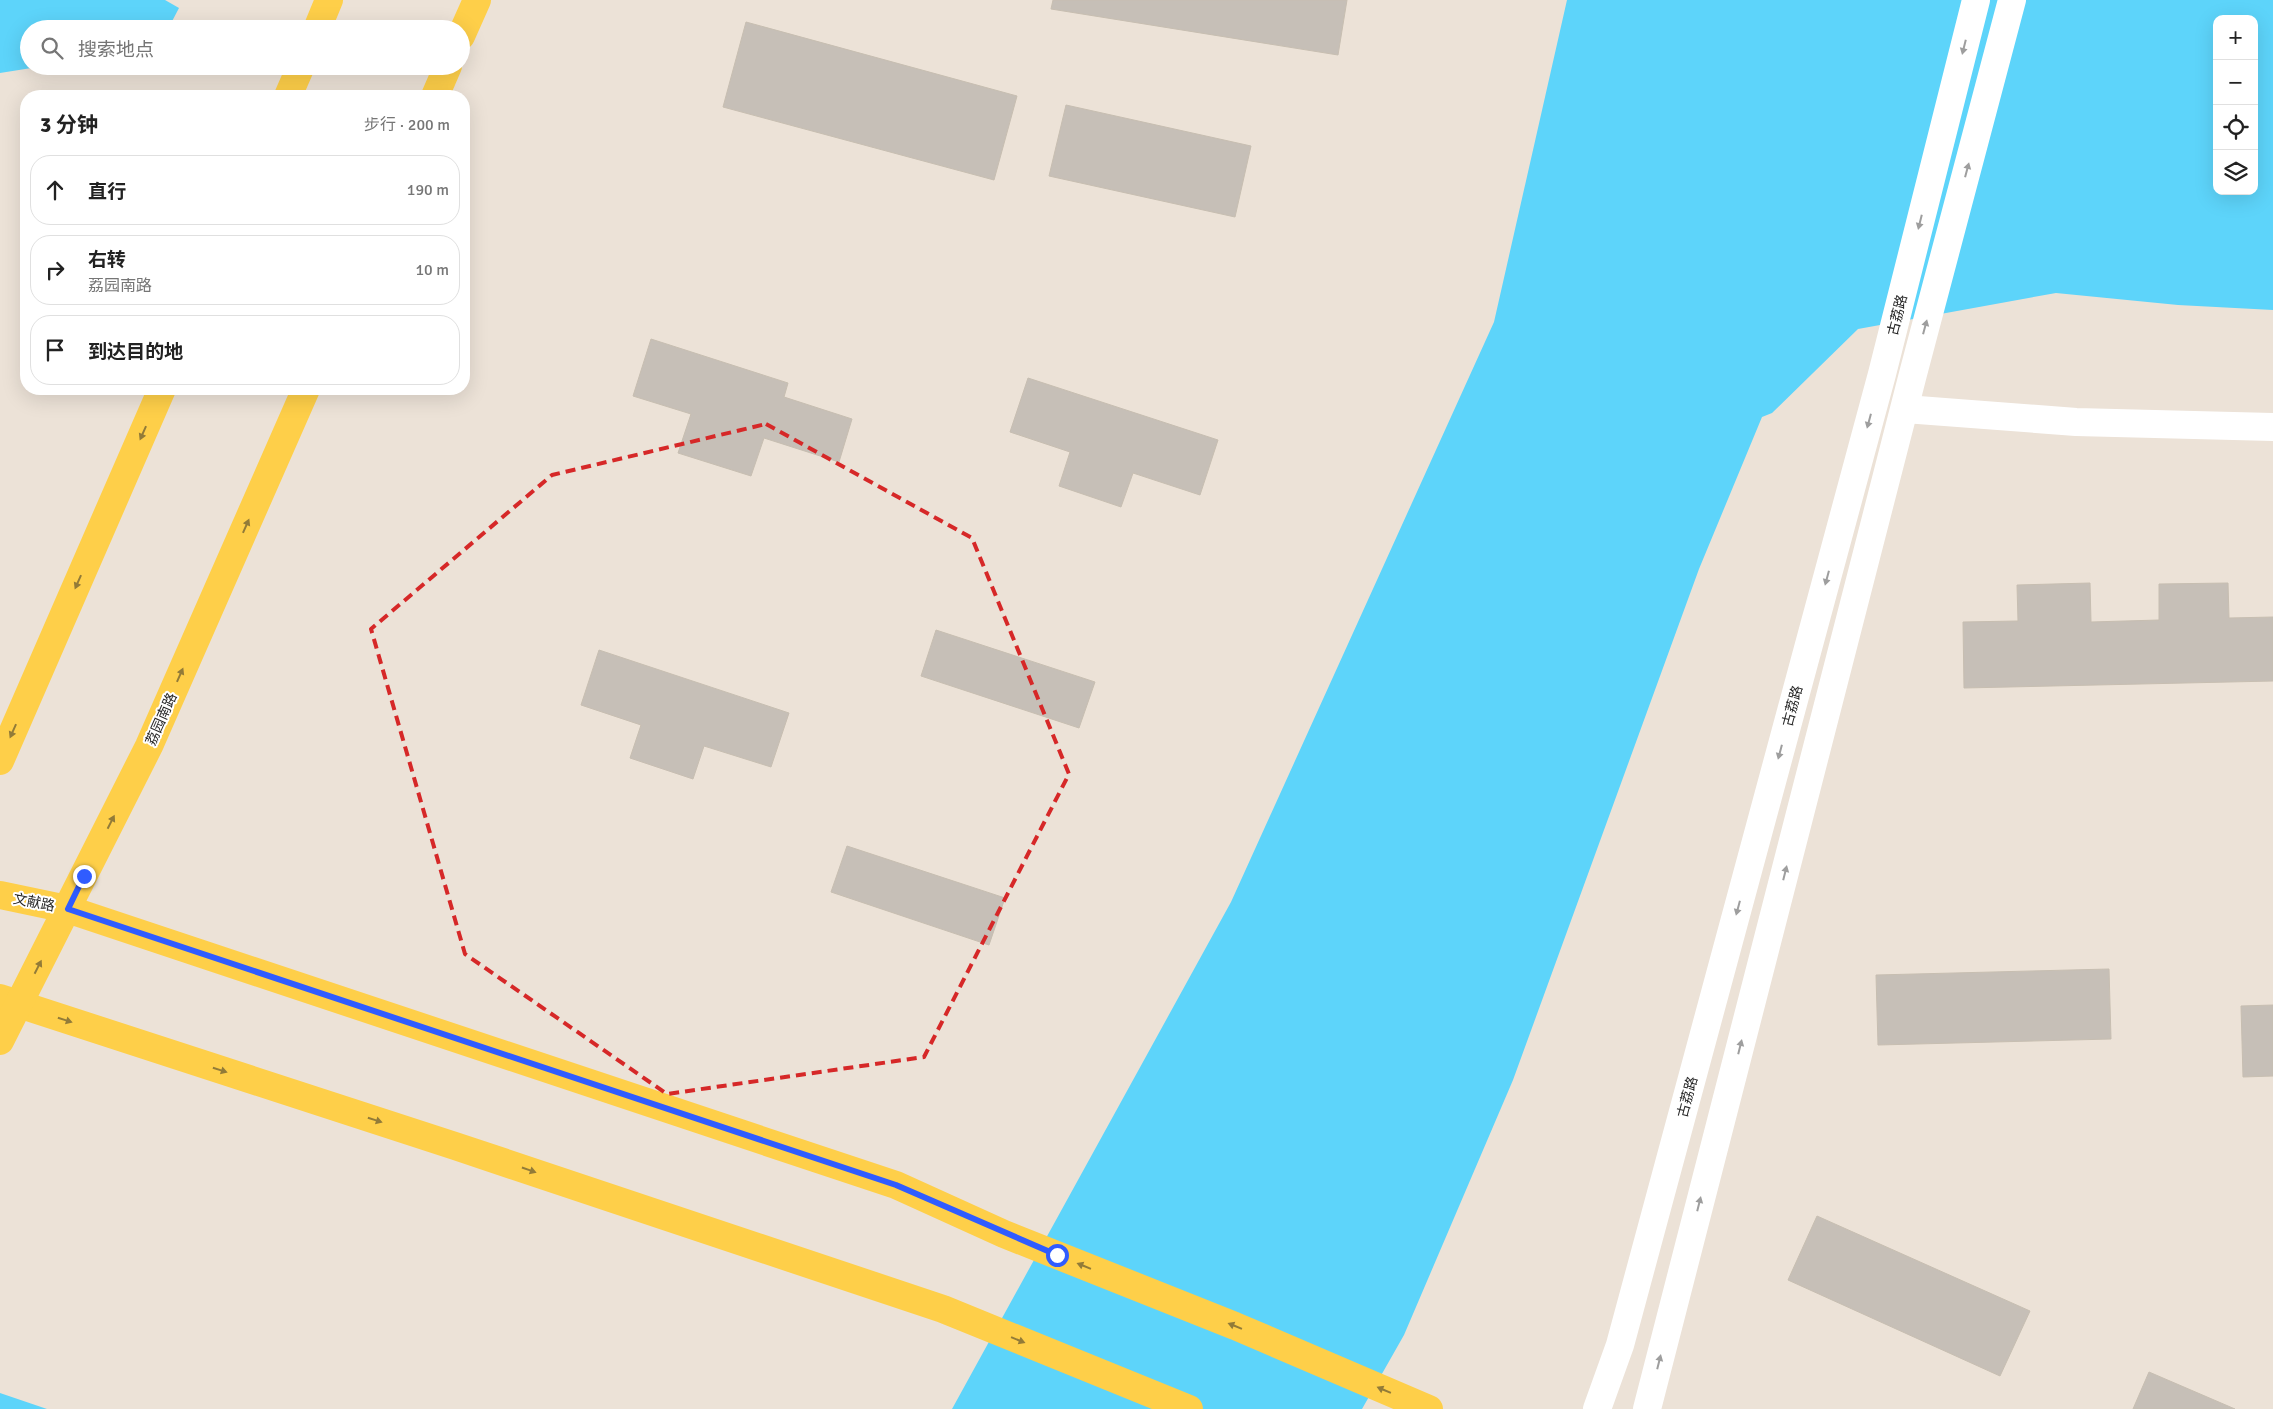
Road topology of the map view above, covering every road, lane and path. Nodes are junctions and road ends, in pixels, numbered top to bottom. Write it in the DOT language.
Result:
graph roads {
  1 [pos="329,0"];
  2 [pos="477,0"];
  3 [pos="1976,0"];
  4 [pos="2012,0"];
  5 [pos="321,20"];
  6 [pos="468,20"];
  7 [pos="297,75"];
  8 [pos="444,75"];
  9 [pos="291,90"];
  10 [pos="438,90"];
  11 [pos="159,395"];
  12 [pos="303,395"];
  13 [pos="1905,409"];
  14 [pos="2273,427"];
  15 [pos="0,762"];
  16 [pos="0,896"];
  17 [pos="68,909"];
  18 [pos="10,1002"];
  19 [pos="0,1041"];
  20 [pos="1189,1409"];
  21 [pos="1429,1409"];
  22 [pos="1597,1409"];
  23 [pos="1647,1409"];
  1 -- 5 [label="main road"];
  2 -- 6 [label="main road"];
  3 -- 22 [label="street, 古荔路, one-way"];
  13 -- 4 [label="street, one-way"];
  7 -- 9 [label="main road"];
  8 -- 10 [label="main road"];
  11 -- 15 [label="main road, one-way"];
  17 -- 12 [label="main road, 荔园南路, one-way"];
  13 -- 14 [label="street"];
  23 -- 13 [label="street, one-way"];
  16 -- 17 [label="main road, 文献路"];
  18 -- 17 [label="main road, 荔园南路, one-way"];
  21 -- 17 [label="main road, 文献路, one-way"];
  18 -- 19 [label="main road, 荔园南路"];
  18 -- 20 [label="main road, one-way"];
}
